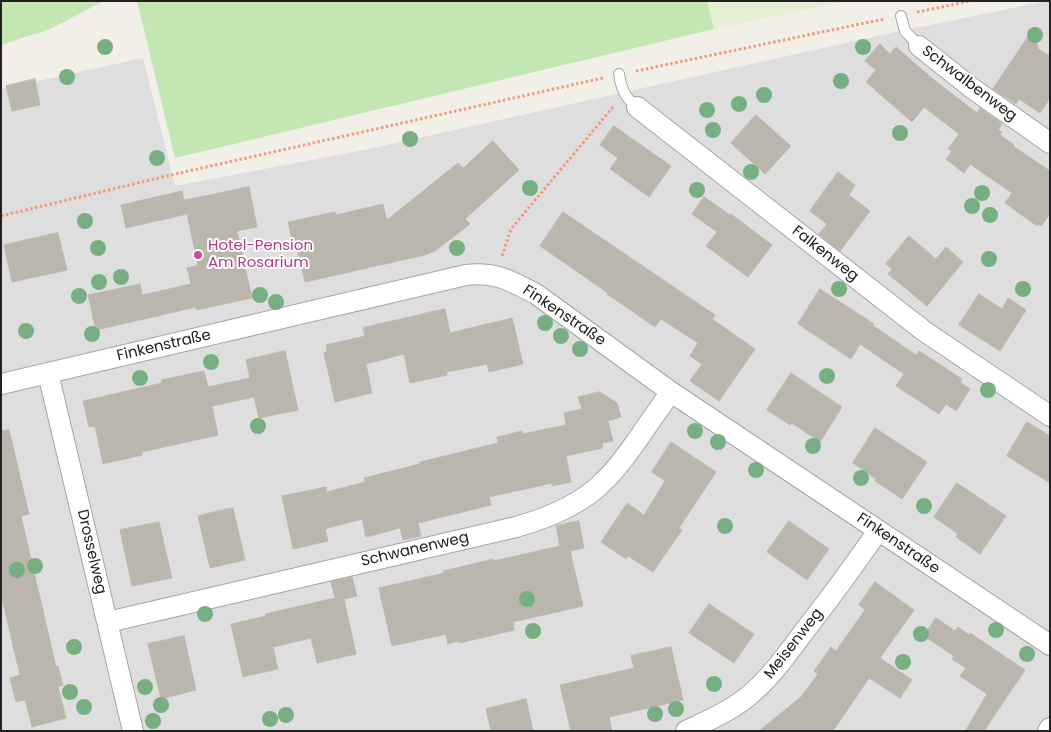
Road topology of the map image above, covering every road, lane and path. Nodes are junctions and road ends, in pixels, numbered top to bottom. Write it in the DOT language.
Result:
graph roads {
  1 [pos="970,1"];
  2 [pos="901,16"];
  3 [pos="918,46"];
  4 [pos="619,74"];
  5 [pos="630,100"];
  6 [pos="1050,143"];
  7 [pos="1,216"];
  8 [pos="496,275"];
  9 [pos="48,373"];
  10 [pos="1,384"];
  11 [pos="671,392"];
  12 [pos="1050,416"];
  13 [pos="878,531"];
  14 [pos="108,622"];
  15 [pos="1050,645"];
  16 [pos="132,731"];
  17 [pos="686,731"];
  1 -- 2 [label="path"];
  2 -- 3 [label="lane, Schwalbenweg"];
  2 -- 4 [label="path"];
  3 -- 6 [label="street, Schwalbenweg"];
  4 -- 5 [label="lane"];
  4 -- 7 [label="path"];
  5 -- 8 [label="path"];
  5 -- 12 [label="street, Falkenweg"];
  8 -- 9 [label="street, Finkenstraße"];
  8 -- 11 [label="street, Finkenstraße"];
  9 -- 10 [label="street, Finkenstraße"];
  9 -- 14 [label="street, Drosselweg"];
  11 -- 13 [label="street, Finkenstraße"];
  11 -- 14 [label="street, Schwanenweg"];
  13 -- 15 [label="street, Finkenstraße"];
  13 -- 17 [label="street, Meisenweg"];
  14 -- 16 [label="street, Drosselweg"];
}
